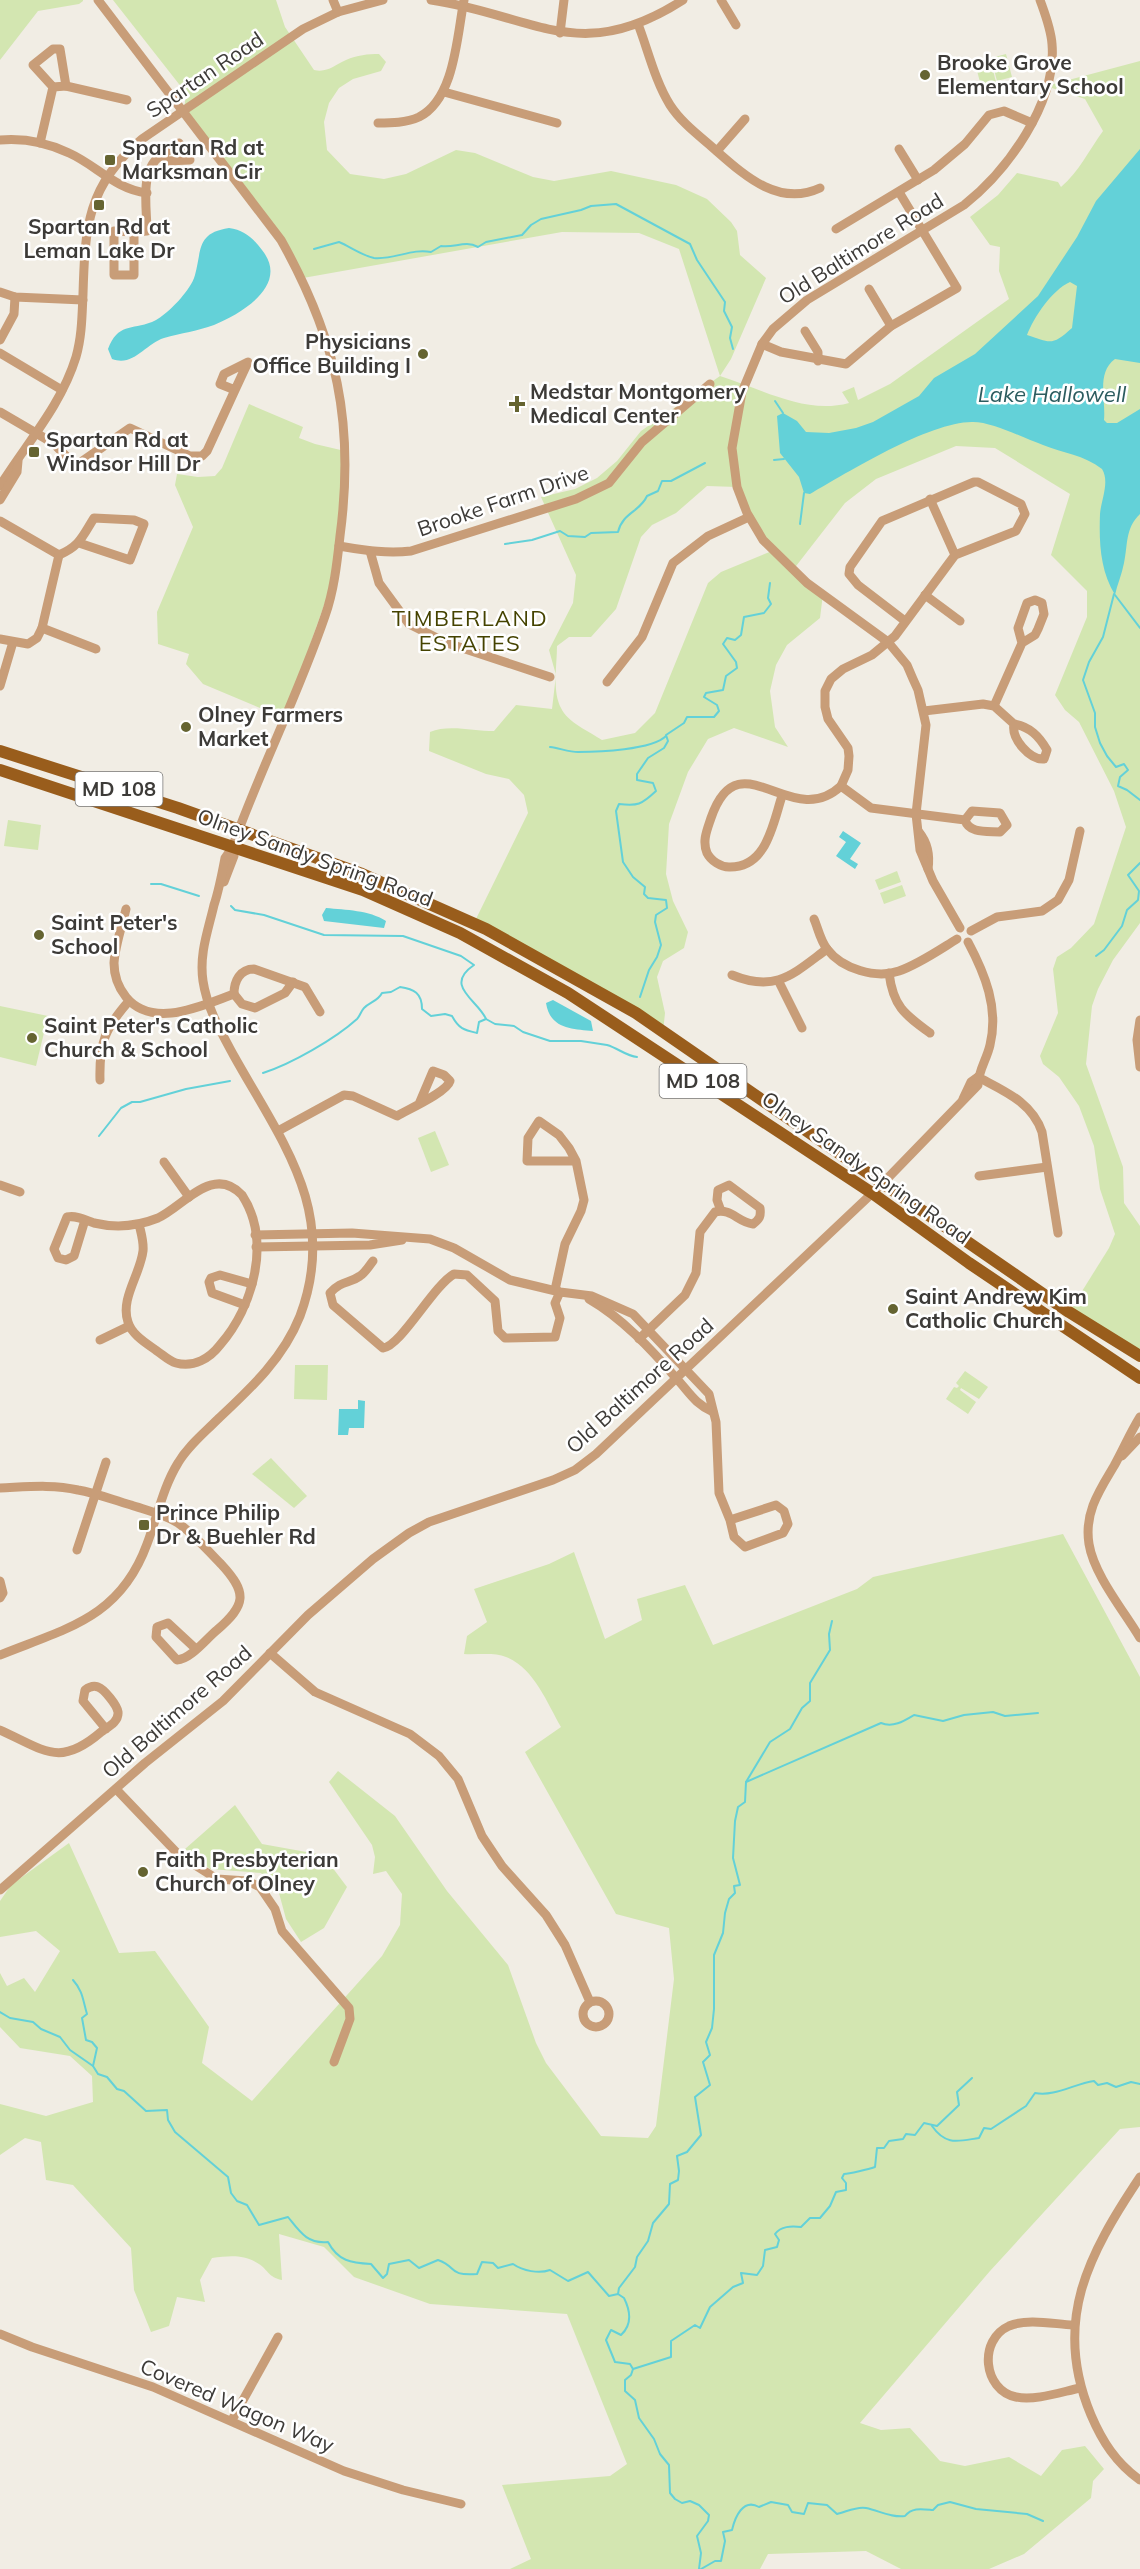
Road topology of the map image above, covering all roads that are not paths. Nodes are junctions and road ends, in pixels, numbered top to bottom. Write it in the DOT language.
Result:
graph roads {
  1 [pos="98,0"];
  2 [pos="333,0"];
  3 [pos="382,0"];
  4 [pos="431,0"];
  5 [pos="564,0"];
  6 [pos="683,0"];
  7 [pos="721,0"];
  8 [pos="1040,0"];
  9 [pos="463,3"];
  10 [pos="338,12"];
  11 [pos="638,24"];
  12 [pos="736,25"];
  13 [pos="560,33"];
  14 [pos="66,86"];
  15 [pos="52,87"];
  16 [pos="444,92"];
  17 [pos="127,100"];
  18 [pos="184,111"];
  19 [pos="745,119"];
  20 [pos="378,123"];
  21 [pos="557,123"];
  22 [pos="1032,123"];
  23 [pos="0,140"];
  24 [pos="40,143"];
  25 [pos="898,149"];
  26 [pos="717,151"];
  27 [pos="162,155"];
  28 [pos="107,177"];
  29 [pos="918,180"];
  30 [pos="820,188"];
  31 [pos="899,192"];
  32 [pos="147,193"];
  33 [pos="836,229"];
  34 [pos="922,229"];
  35 [pos="134,232"];
  36 [pos="869,289"];
  37 [pos="0,292"];
  38 [pos="15,297"];
  39 [pos="83,300"];
  40 [pos="891,326"];
  41 [pos="805,331"];
  42 [pos="0,340"];
  43 [pos="762,344"];
  44 [pos="0,353"];
  45 [pos="818,361"];
  46 [pos="710,384"];
  47 [pos="62,390"];
  48 [pos="235,390"];
  49 [pos="0,412"];
  50 [pos="36,434"];
  51 [pos="18,461"];
  52 [pos="0,486"];
  53 [pos="930,499"];
  54 [pos="0,500"];
  55 [pos="749,517"];
  56 [pos="0,521"];
  57 [pos="79,543"];
  58 [pos="339,546"];
  59 [pos="370,551"];
  60 [pos="59,555"];
  61 [pos="955,555"];
  62 [pos="924,595"];
  63 [pos="905,621"];
  64 [pos="960,621"];
  65 [pos="42,628"];
  66 [pos="0,639"];
  67 [pos="13,642"];
  68 [pos="888,642"];
  69 [pos="1022,643"];
  70 [pos="96,649"];
  71 [pos="550,677"];
  72 [pos="607,682"];
  73 [pos="0,686"];
  74 [pos="994,706"];
  75 [pos="924,711"];
  76 [pos="1014,724"];
  77 [pos="0,751"];
  78 [pos="0,770"];
  79 [pos="840,786"];
  80 [pos="782,796"];
  81 [pos="916,814"];
  82 [pos="965,820"];
  83 [pos="238,830"];
  84 [pos="1080,831"];
  85 [pos="232,848"];
  86 [pos="126,909"];
  87 [pos="814,919"];
  88 [pos="960,928"];
  89 [pos="971,931"];
  90 [pos="957,939"];
  91 [pos="968,942"];
  92 [pos="827,949"];
  93 [pos="889,973"];
  94 [pos="732,975"];
  95 [pos="293,982"];
  96 [pos="778,982"];
  97 [pos="234,994"];
  98 [pos="129,1000"];
  99 [pos="208,1003"];
  100 [pos="320,1012"];
  101 [pos="1140,1020"];
  102 [pos="802,1028"];
  103 [pos="930,1033"];
  104 [pos="1140,1067"];
  105 [pos="978,1077"];
  106 [pos="100,1080"];
  107 [pos="419,1104"];
  108 [pos="278,1131"];
  109 [pos="576,1161"];
  110 [pos="164,1162"];
  111 [pos="1047,1167"];
  112 [pos="979,1176"];
  113 [pos="0,1185"];
  114 [pos="877,1188"];
  115 [pos="21,1192"];
  116 [pos="189,1197"];
  117 [pos="721,1210"];
  118 [pos="85,1220"];
  119 [pos="139,1224"];
  120 [pos="313,1233"];
  121 [pos="1058,1233"];
  122 [pos="255,1235"];
  123 [pos="417,1238"];
  124 [pos="313,1246"];
  125 [pos="256,1248"];
  126 [pos="475,1260"];
  127 [pos="373,1261"];
  128 [pos="467,1275"];
  129 [pos="252,1284"];
  130 [pos="557,1291"];
  131 [pos="579,1293"];
  132 [pos="245,1305"];
  133 [pos="129,1326"];
  134 [pos="650,1329"];
  135 [pos="100,1340"];
  136 [pos="639,1340"];
  137 [pos="1140,1356"];
  138 [pos="687,1370"];
  139 [pos="677,1378"];
  140 [pos="1140,1378"];
  141 [pos="713,1412"];
  142 [pos="1140,1417"];
  143 [pos="1140,1437"];
  144 [pos="106,1462"];
  145 [pos="1116,1462"];
  146 [pos="0,1488"];
  147 [pos="95,1495"];
  148 [pos="158,1514"];
  149 [pos="730,1520"];
  150 [pos="77,1550"];
  151 [pos="0,1581"];
  152 [pos="0,1598"];
  153 [pos="1140,1638"];
  154 [pos="196,1649"];
  155 [pos="270,1653"];
  156 [pos="0,1655"];
  157 [pos="106,1729"];
  158 [pos="0,1730"];
  159 [pos="116,1789"];
  160 [pos="0,1890"];
  161 [pos="590,2002"];
  162 [pos="334,2062"];
  163 [pos="1140,2176"];
  164 [pos="1073,2325"];
  165 [pos="0,2334"];
  166 [pos="278,2337"];
  167 [pos="1080,2388"];
  168 [pos="232,2420"];
  169 [pos="1140,2480"];
  170 [pos="462,2505"];
  1 -- 18 [label="street"];
  2 -- 10 [label="street"];
  3 -- 10 [label="street, Spartan Road"];
  4 -- 9 [label="street"];
  5 -- 13 [label="street"];
  6 -- 11 [label="street"];
  7 -- 12 [label="street"];
  8 -- 22 [label="street, Old Baltimore Road"];
  9 -- 13 [label="street"];
  9 -- 16 [label="street"];
  10 -- 18 [label="street, Spartan Road"];
  11 -- 13 [label="street"];
  11 -- 26 [label="street"];
  14 -- 15 [label="street"];
  14 -- 15 [label="street"];
  14 -- 17 [label="street"];
  15 -- 24 [label="street"];
  16 -- 20 [label="street"];
  16 -- 21 [label="street"];
  18 -- 28 [label="street, Spartan Road"];
  18 -- 58 [label="street"];
  19 -- 26 [label="street"];
  22 -- 29 [label="street"];
  22 -- 34 [label="street, Old Baltimore Road"];
  23 -- 24 [label="street"];
  24 -- 28 [label="street"];
  25 -- 29 [label="street"];
  26 -- 30 [label="street"];
  27 -- 32 [label="street"];
  28 -- 32 [label="street"];
  28 -- 39 [label="street, Spartan Road"];
  29 -- 31 [label="street"];
  31 -- 33 [label="street"];
  31 -- 34 [label="street"];
  32 -- 35 [label="street"];
  34 -- 40 [label="street"];
  34 -- 43 [label="street, Old Baltimore Road"];
  35 -- 35 [label="street"];
  36 -- 40 [label="street"];
  37 -- 38 [label="street"];
  38 -- 39 [label="street"];
  38 -- 42 [label="street"];
  39 -- 47 [label="street, Spartan Road"];
  40 -- 45 [label="street"];
  41 -- 45 [label="street"];
  43 -- 45 [label="street"];
  43 -- 55 [label="street, Old Baltimore Road"];
  44 -- 47 [label="street"];
  46 -- 59 [label="street, Brooke Farm Drive"];
  47 -- 50 [label="street, Spartan Road"];
  48 -- 50 [label="street"];
  49 -- 50 [label="street"];
  50 -- 51 [label="street, Spartan Road"];
  51 -- 52 [label="street, Spartan Road"];
  51 -- 54 [label="street, Spartan Road"];
  53 -- 61 [label="street"];
  53 -- 61 [label="street"];
  53 -- 63 [label="street"];
  55 -- 68 [label="street, Old Baltimore Road"];
  55 -- 72 [label="street"];
  56 -- 60 [label="street"];
  57 -- 57 [label="street"];
  57 -- 60 [label="street"];
  58 -- 59 [label="street, Brooke Farm Drive"];
  58 -- 83 [label="street"];
  59 -- 71 [label="street"];
  60 -- 65 [label="street"];
  61 -- 62 [label="street"];
  62 -- 63 [label="street"];
  62 -- 64 [label="street"];
  63 -- 68 [label="street"];
  65 -- 67 [label="street"];
  65 -- 70 [label="street"];
  66 -- 67 [label="street"];
  67 -- 73 [label="street"];
  68 -- 75 [label="street, Old Baltimore Road"];
  68 -- 79 [label="street"];
  69 -- 74 [label="street"];
  74 -- 75 [label="street"];
  74 -- 76 [label="street"];
  75 -- 81 [label="street, Old Baltimore Road"];
  77 -- 83 [label="main road, Olney Sandy Spring Road / MD 108"];
  78 -- 85 [label="main road, Olney Sandy Spring Road / MD 108"];
  79 -- 80 [label="street"];
  79 -- 81 [label="street"];
  80 -- 80 [label="street"];
  81 -- 82 [label="street"];
  81 -- 88 [label="street, Old Baltimore Road"];
  83 -- 85 [label="street"];
  83 -- 114 [label="main road, Olney Sandy Spring Road / MD 108"];
  84 -- 89 [label="street"];
  85 -- 99 [label="street"];
  85 -- 114 [label="main road, Olney Sandy Spring Road / MD 108"];
  86 -- 98 [label="street"];
  87 -- 92 [label="street"];
  88 -- 89 [label="street"];
  88 -- 90 [label="street"];
  89 -- 91 [label="street"];
  90 -- 91 [label="street"];
  90 -- 93 [label="street"];
  91 -- 105 [label="street, Old Baltimore Road"];
  92 -- 93 [label="street"];
  92 -- 96 [label="street"];
  93 -- 103 [label="street"];
  94 -- 96 [label="street"];
  95 -- 97 [label="street"];
  95 -- 97 [label="street"];
  95 -- 100 [label="street"];
  96 -- 102 [label="street"];
  97 -- 99 [label="street"];
  98 -- 99 [label="street"];
  98 -- 106 [label="street"];
  99 -- 108 [label="street"];
  101 -- 104 [label="street"];
  105 -- 111 [label="street"];
  105 -- 114 [label="street, Old Baltimore Road"];
  107 -- 108 [label="street"];
  108 -- 120 [label="street"];
  109 -- 109 [label="street"];
  109 -- 130 [label="street"];
  110 -- 116 [label="street"];
  111 -- 112 [label="street"];
  111 -- 121 [label="street"];
  113 -- 115 [label="street"];
  114 -- 137 [label="main road, Olney Sandy Spring Road / MD 108"];
  114 -- 138 [label="street, Old Baltimore Road"];
  114 -- 140 [label="main road, Olney Sandy Spring Road / MD 108"];
  116 -- 119 [label="street"];
  116 -- 122 [label="street"];
  117 -- 117 [label="street"];
  117 -- 134 [label="street"];
  118 -- 118 [label="street"];
  118 -- 119 [label="street"];
  119 -- 133 [label="street"];
  120 -- 122 [label="street"];
  120 -- 123 [label="street"];
  120 -- 124 [label="street"];
  122 -- 125 [label="street"];
  123 -- 124 [label="street"];
  123 -- 126 [label="street"];
  124 -- 125 [label="street"];
  124 -- 148 [label="street"];
  125 -- 129 [label="street"];
  126 -- 128 [label="street"];
  126 -- 130 [label="street"];
  127 -- 128 [label="street"];
  128 -- 130 [label="street"];
  129 -- 132 [label="street"];
  129 -- 132 [label="street"];
  130 -- 131 [label="street"];
  131 -- 134 [label="street"];
  131 -- 136 [label="street"];
  132 -- 133 [label="street"];
  133 -- 135 [label="street"];
  134 -- 136 [label="street"];
  134 -- 138 [label="street"];
  136 -- 139 [label="street"];
  138 -- 139 [label="street, Old Baltimore Road"];
  138 -- 141 [label="street"];
  139 -- 141 [label="street"];
  139 -- 155 [label="street, Old Baltimore Road"];
  141 -- 149 [label="street"];
  142 -- 145 [label="street"];
  143 -- 145 [label="street"];
  144 -- 147 [label="street"];
  145 -- 153 [label="street"];
  146 -- 147 [label="street"];
  147 -- 148 [label="street"];
  147 -- 150 [label="street"];
  148 -- 154 [label="street"];
  148 -- 156 [label="street"];
  149 -- 149 [label="street"];
  151 -- 152 [label="street"];
  154 -- 154 [label="street"];
  155 -- 159 [label="street, Old Baltimore Road"];
  155 -- 161 [label="street"];
  157 -- 157 [label="street"];
  157 -- 158 [label="street"];
  159 -- 160 [label="street, Old Baltimore Road"];
  159 -- 162 [label="street"];
  163 -- 164 [label="street"];
  164 -- 167 [label="street"];
  164 -- 167 [label="street"];
  165 -- 168 [label="street, Covered Wagon Way"];
  166 -- 168 [label="street"];
  167 -- 169 [label="street"];
  168 -- 170 [label="street, Covered Wagon Way"];
}
